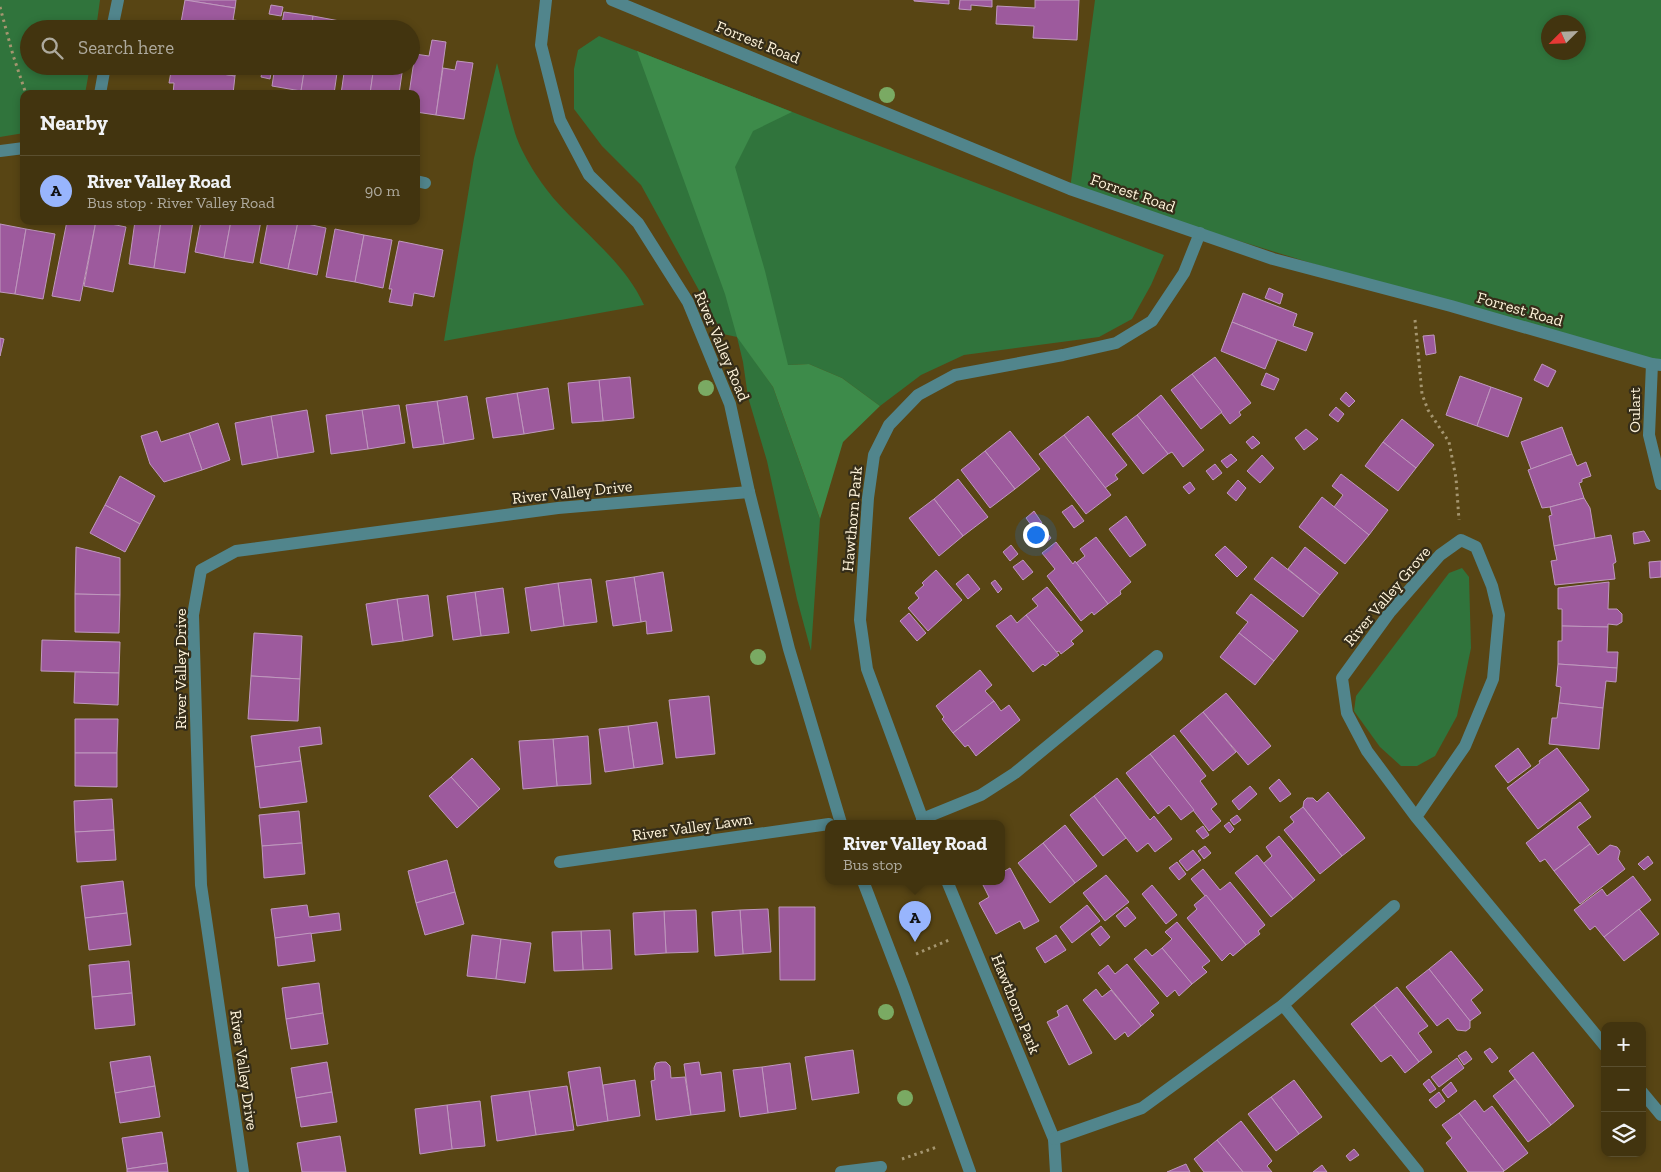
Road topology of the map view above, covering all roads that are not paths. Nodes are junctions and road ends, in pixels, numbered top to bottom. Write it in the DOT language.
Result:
graph roads {
  1 [pos="118,0"];
  2 [pos="546,0"];
  3 [pos="612,0"];
  4 [pos="114,20"];
  5 [pos="103,75"];
  6 [pos="101,90"];
  7 [pos="20,148"];
  8 [pos="0,151"];
  9 [pos="1200,233"];
  10 [pos="1656,364"];
  11 [pos="1661,484"];
  12 [pos="749,492"];
  13 [pos="1157,656"];
  14 [pos="1416,817"];
  15 [pos="838,820"];
  16 [pos="923,820"];
  17 [pos="925,820"];
  18 [pos="825,825"];
  19 [pos="560,862"];
  20 [pos="865,885"];
  21 [pos="950,885"];
  22 [pos="1394,906"];
  23 [pos="1283,1005"];
  24 [pos="1601,1041"];
  25 [pos="1646,1097"];
  26 [pos="1661,1115"];
  27 [pos="1054,1139"];
  28 [pos="881,1167"];
  29 [pos="243,1172"];
  30 [pos="841,1172"];
  31 [pos="970,1172"];
  32 [pos="1056,1172"];
  33 [pos="1418,1172"];
  1 -- 4 [label="street"];
  2 -- 12 [label="street, River Valley Road"];
  3 -- 9 [label="street, Forrest Road"];
  5 -- 6 [label="street"];
  7 -- 8 [label="street"];
  9 -- 10 [label="street, Forrest Road"];
  9 -- 16 [label="street, Hawthorn Park"];
  10 -- 11 [label="street, Oulart"];
  12 -- 15 [label="street, River Valley Road"];
  12 -- 29 [label="street, River Valley Drive"];
  13 -- 17 [label="street, Hawthorn Park"];
  14 -- 14 [label="street, River Valley Grove"];
  14 -- 24 [label="street, River Valley Grove"];
  18 -- 19 [label="street, River Valley Lawn"];
  20 -- 31 [label="street"];
  21 -- 27 [label="street, Hawthorn Park"];
  22 -- 23 [label="street"];
  23 -- 27 [label="street"];
  23 -- 33 [label="street"];
  25 -- 26 [label="street"];
  27 -- 32 [label="street, Hawthorn Park"];
  28 -- 30 [label="street"];
}
